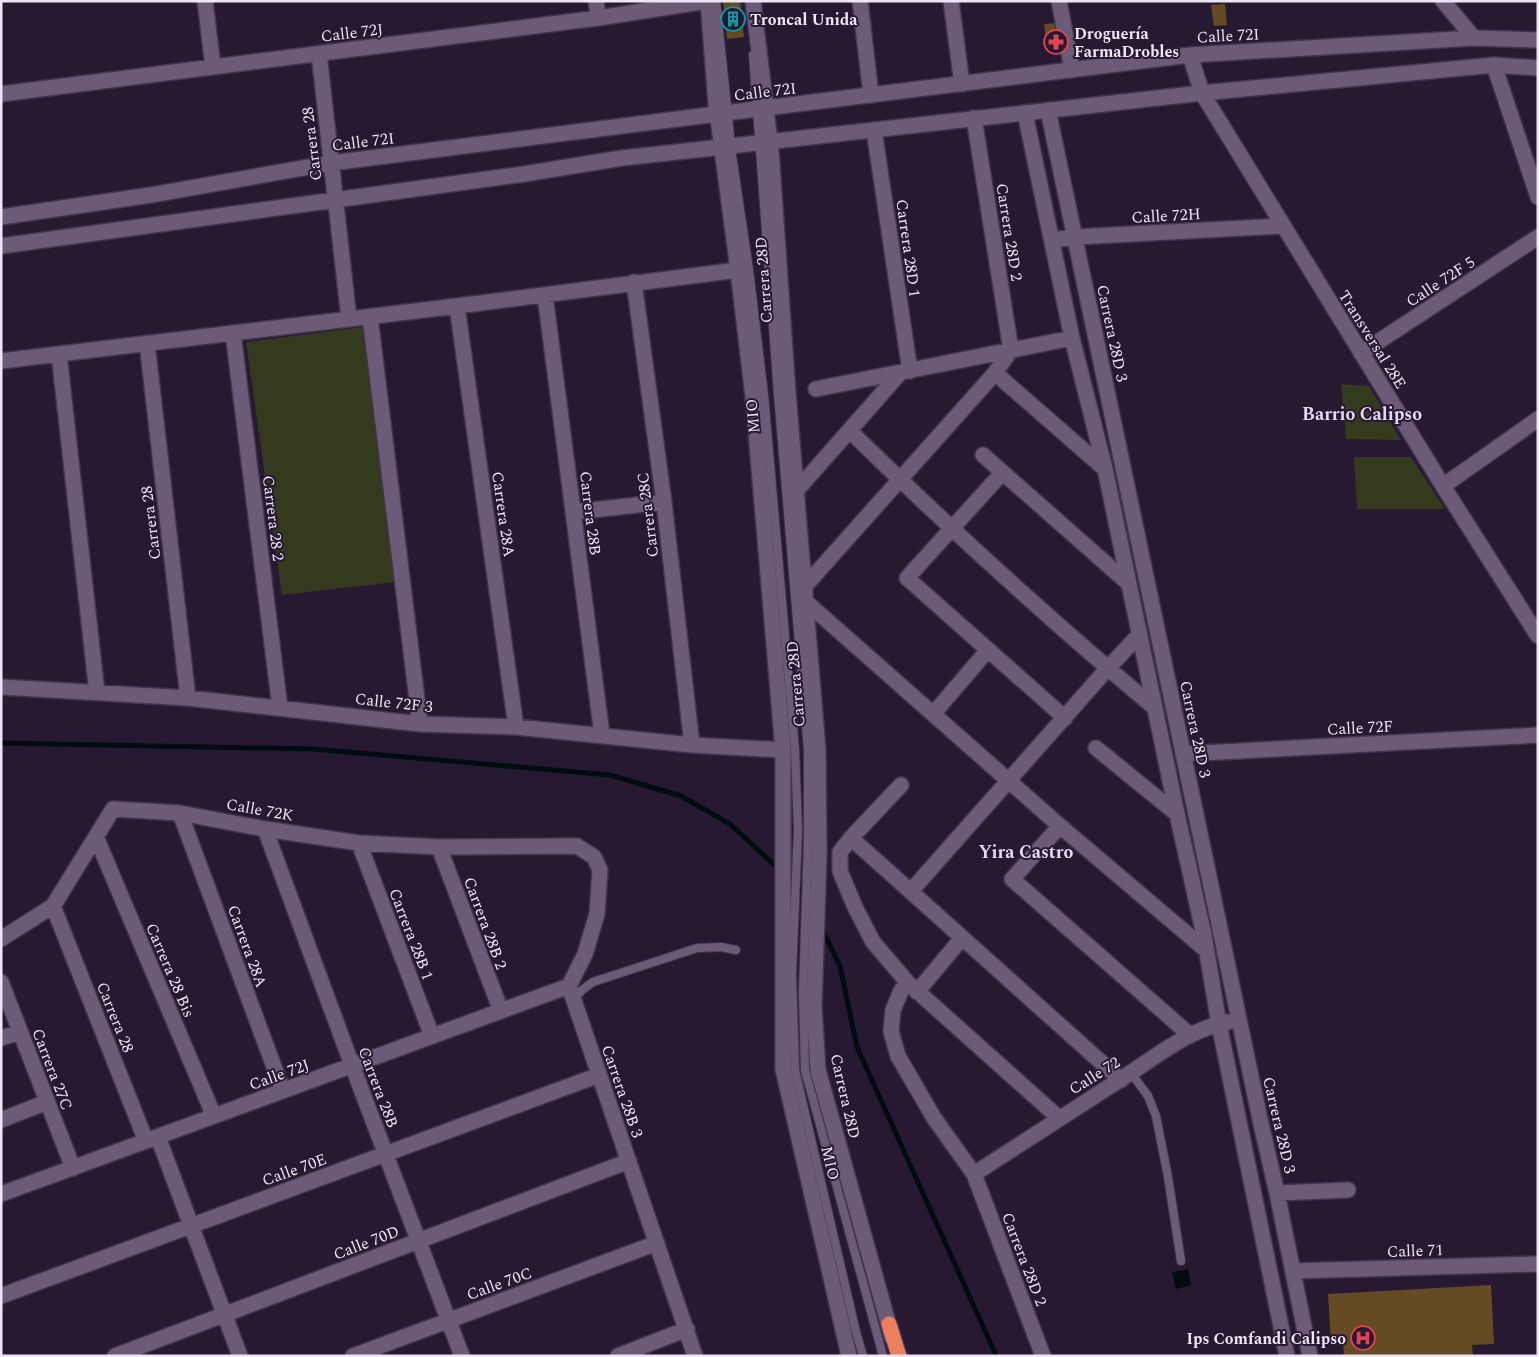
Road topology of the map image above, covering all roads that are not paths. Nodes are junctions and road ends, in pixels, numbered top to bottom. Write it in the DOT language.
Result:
graph roads {
  1 [pos="205,1"];
  2 [pos="596,1"];
  3 [pos="707,1"];
  4 [pos="716,1"];
  5 [pos="747,1"];
  6 [pos="753,1"];
  7 [pos="860,1"];
  8 [pos="951,1"];
  9 [pos="1059,1"];
  10 [pos="1443,1"];
  11 [pos="598,18"];
  12 [pos="1474,38"];
  13 [pos="1538,40"];
  14 [pos="319,54"];
  15 [pos="1190,55"];
  16 [pos="1494,65"];
  17 [pos="213,67"];
  18 [pos="1538,68"];
  19 [pos="1072,70"];
  20 [pos="962,84"];
  21 [pos="1202,93"];
  22 [pos="1,94"];
  23 [pos="871,95"];
  24 [pos="761,109"];
  25 [pos="1048,110"];
  26 [pos="1025,113"];
  27 [pos="722,114"];
  28 [pos="974,118"];
  29 [pos="874,130"];
  30 [pos="765,142"];
  31 [pos="726,146"];
  32 [pos="331,163"];
  33 [pos="1538,197"];
  34 [pos="336,200"];
  35 [pos="1,216"];
  36 [pos="1282,226"];
  37 [pos="1075,237"];
  38 [pos="1538,237"];
  39 [pos="1052,240"];
  40 [pos="1,246"];
  41 [pos="738,270"];
  42 [pos="634,282"];
  43 [pos="545,295"];
  44 [pos="458,306"];
  45 [pos="370,317"];
  46 [pos="349,319"];
  47 [pos="233,333"];
  48 [pos="1072,338"];
  49 [pos="146,344"];
  50 [pos="1011,350"];
  51 [pos="1361,353"];
  52 [pos="59,354"];
  53 [pos="1,361"];
  54 [pos="905,372"];
  55 [pos="996,373"];
  56 [pos="816,389"];
  57 [pos="1538,419"];
  58 [pos="850,431"];
  59 [pos="983,455"];
  60 [pos="1105,469"];
  61 [pos="1002,473"];
  62 [pos="901,480"];
  63 [pos="1443,486"];
  64 [pos="796,491"];
  65 [pos="664,502"];
  66 [pos="574,512"];
  67 [pos="952,529"];
  68 [pos="1128,583"];
  69 [pos="805,594"];
  70 [pos="1139,635"];
  71 [pos="1538,636"];
  72 [pos="987,651"];
  73 [pos="1108,668"];
  74 [pos="1,687"];
  75 [pos="97,693"];
  76 [pos="188,698"];
  77 [pos="280,708"];
  78 [pos="1155,708"];
  79 [pos="934,713"];
  80 [pos="1065,718"];
  81 [pos="420,724"];
  82 [pos="516,727"];
  83 [pos="602,735"];
  84 [pos="1538,735"];
  85 [pos="692,744"];
  86 [pos="1096,748"];
  87 [pos="783,750"];
  88 [pos="1183,754"];
  89 [pos="1009,781"];
  90 [pos="901,785"];
  91 [pos="180,813"];
  92 [pos="1177,814"];
  93 [pos="1060,826"];
  94 [pos="265,829"];
  95 [pos="96,837"];
  96 [pos="851,838"];
  97 [pos="359,843"];
  98 [pos="439,847"];
  99 [pos="911,891"];
  100 [pos="53,906"];
  101 [pos="1221,932"];
  102 [pos="962,938"];
  103 [pos="1,939"];
  104 [pos="1205,943"];
  105 [pos="736,950"];
  106 [pos="1,982"];
  107 [pos="569,986"];
  108 [pos="913,987"];
  109 [pos="574,1001"];
  110 [pos="500,1011"];
  111 [pos="1239,1020"];
  112 [pos="1218,1024"];
  113 [pos="20,1032"];
  114 [pos="1190,1035"];
  115 [pos="432,1036"];
  116 [pos="1,1038"];
  117 [pos="352,1066"];
  118 [pos="600,1075"];
  119 [pos="1126,1077"];
  120 [pos="283,1091"];
  121 [pos="47,1102"];
  122 [pos="214,1116"];
  123 [pos="1059,1118"];
  124 [pos="1,1120"];
  125 [pos="152,1139"];
  126 [pos="386,1154"];
  127 [pos="629,1160"];
  128 [pos="72,1168"];
  129 [pos="974,1174"];
  130 [pos="1348,1190"];
  131 [pos="1277,1193"];
  132 [pos="1,1194"];
  133 [pos="191,1226"];
  134 [pos="418,1240"];
  135 [pos="657,1242"];
  136 [pos="1182,1261"];
  137 [pos="1538,1264"];
  138 [pos="1293,1271"];
  139 [pos="1,1296"];
  140 [pos="224,1314"];
  141 [pos="449,1320"];
  142 [pos="889,1324"];
  143 [pos="686,1329"];
  144 [pos="115,1356"];
  145 [pos="240,1356"];
  146 [pos="353,1356"];
  147 [pos="462,1356"];
  148 [pos="618,1356"];
  149 [pos="696,1356"];
  150 [pos="848,1356"];
  151 [pos="864,1356"];
  152 [pos="883,1356"];
  153 [pos="895,1356"];
  154 [pos="899,1356"];
  155 [pos="1043,1356"];
  156 [pos="1287,1356"];
  157 [pos="1310,1356"];
  1 -- 17 [label="street"];
  2 -- 11 [label="street"];
  3 -- 11 [label="street, Calle 72J"];
  3 -- 27 [label="street, Carrera 28D"];
  4 -- 27 [label="lane"];
  5 -- 24 [label="lane"];
  6 -- 24 [label="street, Carrera 28D"];
  7 -- 23 [label="street"];
  8 -- 20 [label="street"];
  9 -- 19 [label="street"];
  10 -- 12 [label="street"];
  11 -- 14 [label="street, Calle 72J"];
  12 -- 13 [label="street, Calle 72I"];
  12 -- 15 [label="street, Calle 72I"];
  14 -- 17 [label="street, Calle 72J"];
  14 -- 32 [label="street, Carrera 28"];
  15 -- 19 [label="street, Calle 72I"];
  15 -- 21 [label="street, Transversal 28E"];
  16 -- 18 [label="street"];
  16 -- 21 [label="street"];
  16 -- 33 [label="street"];
  17 -- 22 [label="street, Calle 72J"];
  19 -- 20 [label="street, Calle 72I"];
  20 -- 23 [label="street, Calle 72I"];
  21 -- 25 [label="street"];
  21 -- 36 [label="street, Transversal 28E"];
  23 -- 24 [label="street, Calle 72I"];
  24 -- 27 [label="street, Calle 72I"];
  24 -- 30 [label="street, Carrera 28D"];
  25 -- 26 [label="street"];
  25 -- 37 [label="street, Carrera 28D 3"];
  26 -- 28 [label="street"];
  26 -- 39 [label="street"];
  27 -- 31 [label="street, Carrera 28D"];
  27 -- 32 [label="street, Calle 72I"];
  28 -- 29 [label="street"];
  28 -- 50 [label="street, Carrera 28D 2"];
  29 -- 30 [label="street"];
  29 -- 54 [label="street, Carrera 28D 1"];
  30 -- 31 [label="street"];
  30 -- 64 [label="street, Carrera 28D"];
  30 -- 152 [label="lane, MIO"];
  31 -- 34 [label="street"];
  31 -- 41 [label="street, Carrera 28D"];
  31 -- 151 [label="lane, MIO"];
  32 -- 34 [label="street, Carrera 28"];
  32 -- 35 [label="street, Calle 72I"];
  34 -- 40 [label="street"];
  34 -- 46 [label="street, Carrera 28"];
  36 -- 37 [label="street, Calle 72H"];
  36 -- 51 [label="street, Transversal 28E"];
  37 -- 39 [label="street, Calle 72H"];
  37 -- 88 [label="street, Carrera 28D 3"];
  38 -- 51 [label="street, Calle 72F 5"];
  39 -- 48 [label="street"];
  41 -- 42 [label="street"];
  41 -- 87 [label="street, Carrera 28D"];
  42 -- 43 [label="street"];
  42 -- 65 [label="street, Carrera 28C"];
  43 -- 44 [label="street"];
  43 -- 66 [label="street, Carrera 28B"];
  44 -- 45 [label="street"];
  44 -- 82 [label="street, Carrera 28A"];
  45 -- 46 [label="street"];
  45 -- 81 [label="street"];
  46 -- 47 [label="street"];
  47 -- 49 [label="street"];
  47 -- 77 [label="street, Carrera 28 2"];
  48 -- 50 [label="street"];
  48 -- 60 [label="street"];
  49 -- 52 [label="street"];
  49 -- 76 [label="street, Carrera 28"];
  50 -- 54 [label="street"];
  50 -- 55 [label="street"];
  51 -- 63 [label="street, Transversal 28E"];
  52 -- 53 [label="street"];
  52 -- 75 [label="street"];
  54 -- 56 [label="street"];
  54 -- 58 [label="street"];
  55 -- 60 [label="street"];
  55 -- 62 [label="street"];
  57 -- 63 [label="street"];
  58 -- 62 [label="street"];
  58 -- 64 [label="street"];
  59 -- 61 [label="street"];
  60 -- 68 [label="street"];
  61 -- 67 [label="street"];
  61 -- 68 [label="street"];
  62 -- 67 [label="street"];
  62 -- 69 [label="street"];
  63 -- 71 [label="street, Transversal 28E"];
  64 -- 69 [label="street, Carrera 28D"];
  65 -- 66 [label="street"];
  65 -- 85 [label="street, Carrera 28C"];
  66 -- 83 [label="street, Carrera 28B"];
  67 -- 72 [label="street"];
  67 -- 73 [label="street"];
  68 -- 70 [label="street"];
  69 -- 79 [label="street"];
  69 -- 142 [label="street, Carrera 28D"];
  70 -- 73 [label="street"];
  70 -- 78 [label="street"];
  72 -- 79 [label="street"];
  72 -- 80 [label="street"];
  73 -- 78 [label="street"];
  73 -- 80 [label="street"];
  74 -- 75 [label="street, Calle 72F 3"];
  75 -- 76 [label="street, Calle 72F 3"];
  76 -- 77 [label="street, Calle 72F 3"];
  77 -- 81 [label="street, Calle 72F 3"];
  78 -- 92 [label="street"];
  79 -- 89 [label="street"];
  80 -- 89 [label="street"];
  81 -- 82 [label="street, Calle 72F 3"];
  82 -- 83 [label="street, Calle 72F 3"];
  83 -- 85 [label="street, Calle 72F 3"];
  84 -- 88 [label="street, Calle 72F"];
  85 -- 87 [label="street, Calle 72F 3"];
  86 -- 92 [label="street"];
  87 -- 150 [label="street, Carrera 28D"];
  88 -- 101 [label="street, Carrera 28D 3"];
  89 -- 93 [label="street"];
  89 -- 99 [label="street"];
  90 -- 96 [label="street"];
  91 -- 94 [label="street, Calle 72K"];
  91 -- 95 [label="street, Calle 72K"];
  91 -- 120 [label="street, Carrera 28A"];
  92 -- 104 [label="street"];
  93 -- 104 [label="street"];
  93 -- 114 [label="street"];
  94 -- 97 [label="street, Calle 72K"];
  94 -- 117 [label="street, Carrera 28B"];
  95 -- 100 [label="street, Calle 72K"];
  95 -- 122 [label="street, Carrera 28 Bis"];
  96 -- 99 [label="street"];
  96 -- 108 [label="street"];
  97 -- 98 [label="street, Calle 72K"];
  97 -- 115 [label="street, Carrera 28B 1"];
  98 -- 107 [label="street, Calle 72K"];
  98 -- 110 [label="street, Carrera 28B 2"];
  99 -- 102 [label="street"];
  100 -- 103 [label="street, Calle 72K"];
  100 -- 125 [label="street, Carrera 28"];
  101 -- 104 [label="street"];
  101 -- 111 [label="street, Carrera 28D 3"];
  102 -- 108 [label="street, Carrera 28D 2"];
  102 -- 119 [label="street"];
  104 -- 112 [label="street"];
  105 -- 109 [label="lane"];
  106 -- 113 [label="street, Carrera 27C"];
  107 -- 109 [label="street, Carrera 28B 3"];
  107 -- 110 [label="street, Calle 72J"];
  108 -- 123 [label="street"];
  108 -- 129 [label="street, Carrera 28D 2"];
  109 -- 118 [label="street, Carrera 28B 3"];
  110 -- 115 [label="street, Calle 72J"];
  111 -- 112 [label="street, Calle 72"];
  111 -- 131 [label="street, Carrera 28D 3"];
  112 -- 114 [label="street, Calle 72"];
  112 -- 156 [label="street"];
  113 -- 116 [label="street"];
  113 -- 121 [label="street, Carrera 27C"];
  114 -- 119 [label="street, Calle 72"];
  115 -- 117 [label="street, Calle 72J"];
  117 -- 120 [label="street, Calle 72J"];
  117 -- 126 [label="street, Carrera 28B"];
  118 -- 126 [label="street, Calle 70E"];
  118 -- 127 [label="street, Carrera 28B 3"];
  119 -- 123 [label="street, Calle 72"];
  119 -- 136 [label="lane"];
  120 -- 122 [label="street, Calle 72J"];
  121 -- 124 [label="street"];
  121 -- 128 [label="street, Carrera 27C"];
  122 -- 125 [label="street, Calle 72J"];
  123 -- 129 [label="street, Calle 72"];
  125 -- 128 [label="street, Calle 72J"];
  125 -- 133 [label="street, Carrera 28"];
  126 -- 133 [label="street, Calle 70E"];
  126 -- 134 [label="street, Carrera 28B"];
  127 -- 134 [label="street, Calle 70D"];
  127 -- 135 [label="street, Carrera 28B 3"];
  128 -- 132 [label="street, Calle 72J"];
  129 -- 155 [label="street, Carrera 28D 2"];
  130 -- 131 [label="street"];
  131 -- 138 [label="street, Carrera 28D 3"];
  133 -- 139 [label="street, Calle 70E"];
  133 -- 140 [label="street, Carrera 28"];
  134 -- 140 [label="street, Calle 70D"];
  134 -- 141 [label="street, Carrera 28B"];
  135 -- 141 [label="street, Calle 70C"];
  135 -- 143 [label="street, Carrera 28B 3"];
  137 -- 138 [label="street, Calle 71"];
  138 -- 157 [label="street, Carrera 28D 3"];
  140 -- 144 [label="street, Calle 70D"];
  140 -- 145 [label="street, Carrera 28"];
  141 -- 146 [label="street, Calle 70C"];
  141 -- 147 [label="street, Carrera 28B"];
  142 -- 153 [label="street, Carrera 28D"];
  142 -- 154 [label="highway"];
  143 -- 148 [label="street"];
  143 -- 149 [label="street, Carrera 28B 3"];
}
